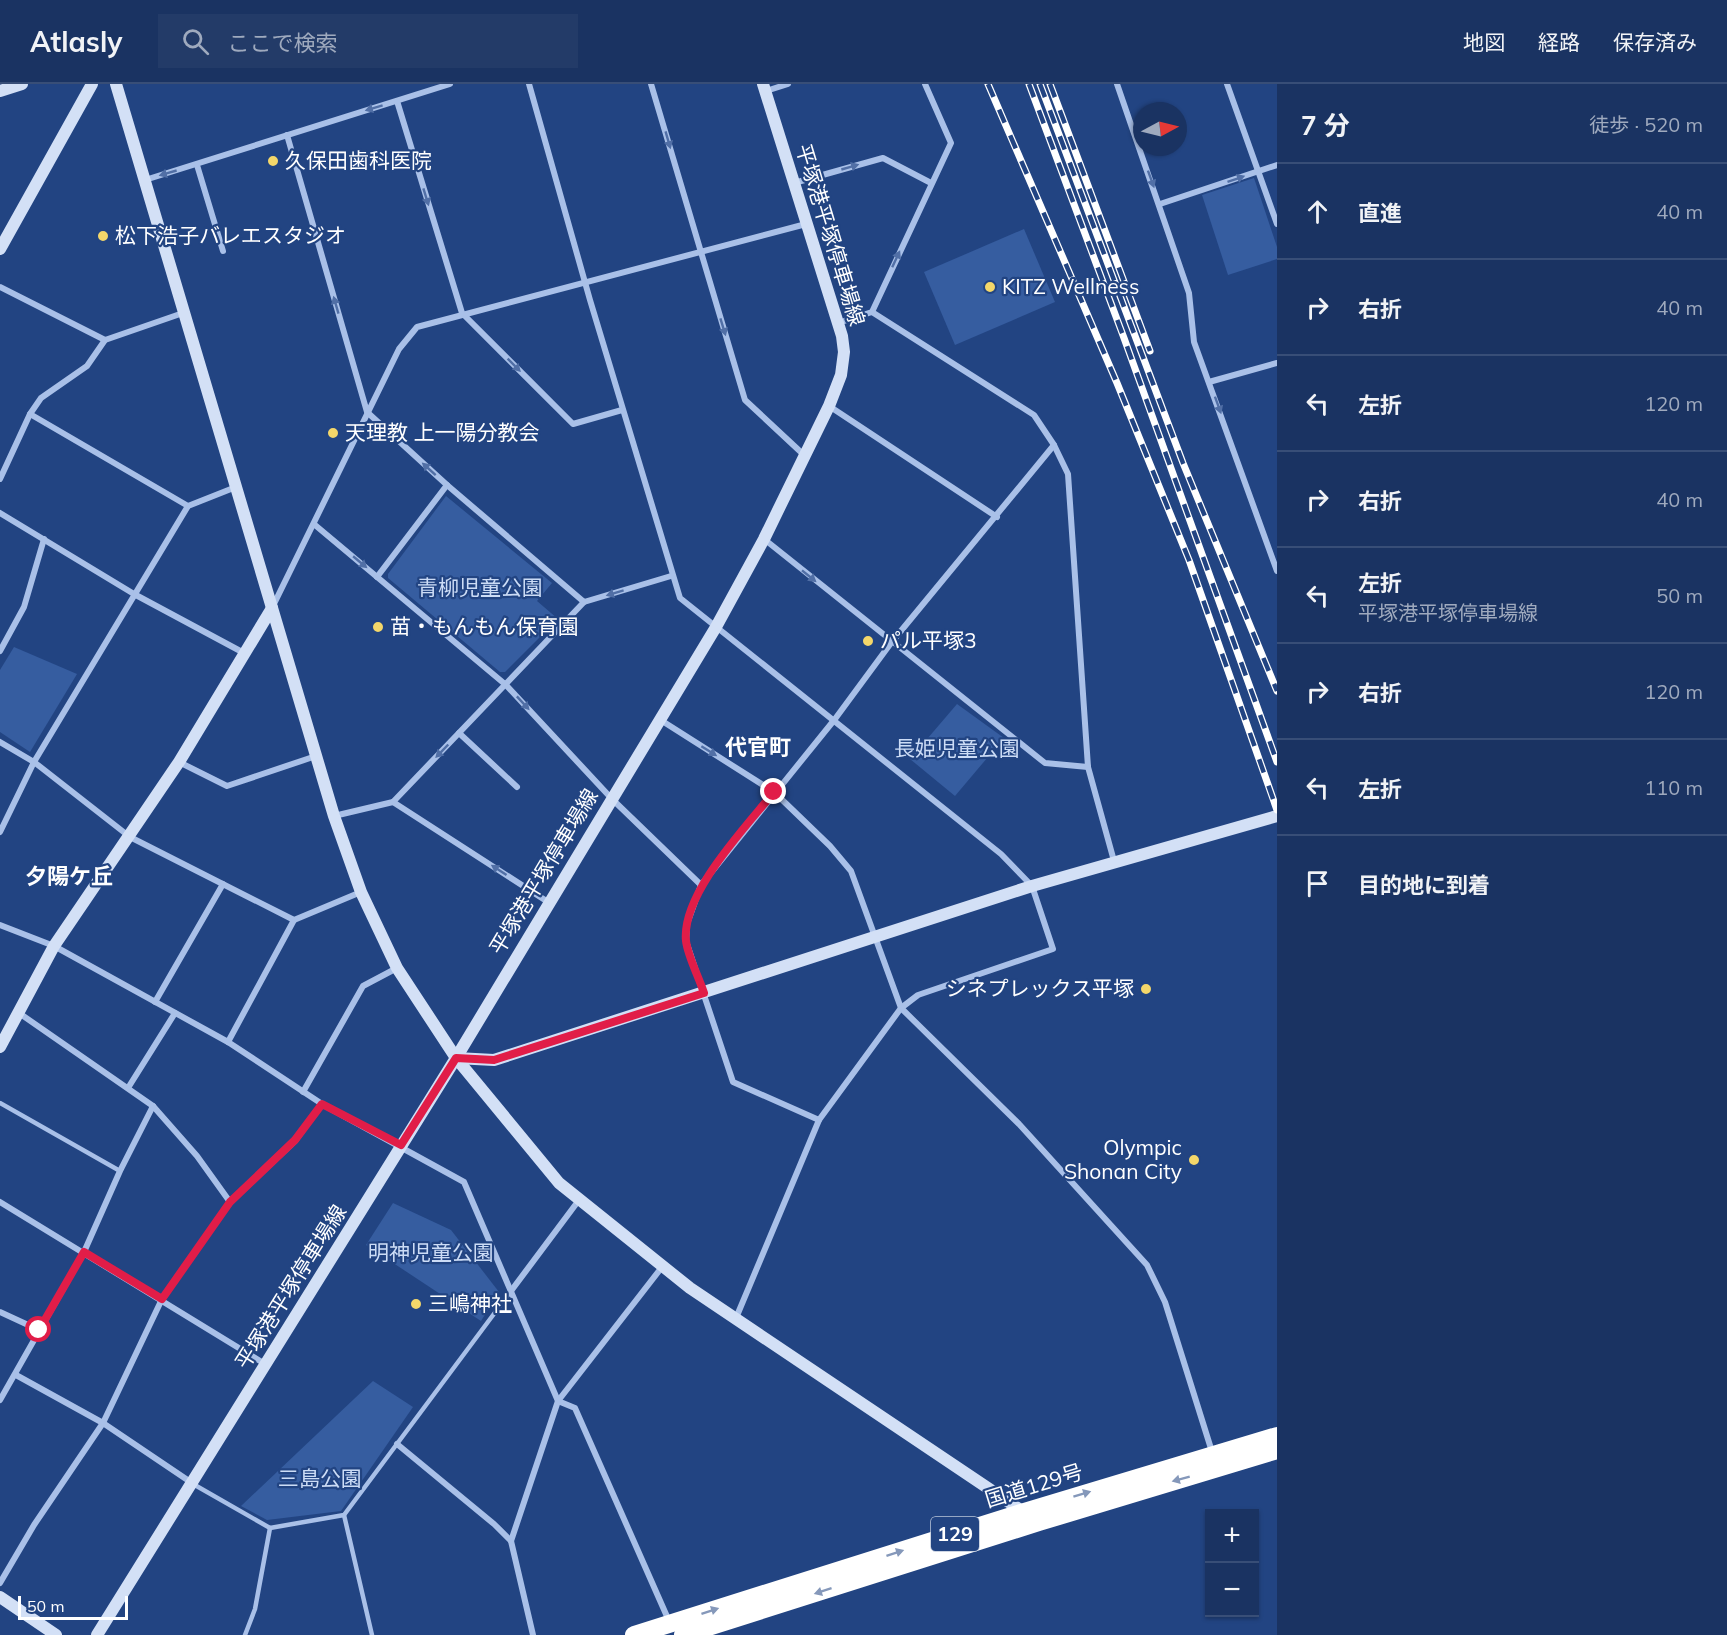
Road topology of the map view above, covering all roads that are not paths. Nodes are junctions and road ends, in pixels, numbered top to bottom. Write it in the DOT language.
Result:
graph roads {
  1 [pos="22,84"];
  2 [pos="92,84"];
  3 [pos="116,84"];
  4 [pos="450,84"];
  5 [pos="529,84"];
  6 [pos="651,84"];
  7 [pos="788,84"];
  8 [pos="925,84"];
  9 [pos="1117,84"];
  10 [pos="1227,84"];
  11 [pos="764,88"];
  12 [pos="0,91"];
  13 [pos="397,101"];
  14 [pos="287,135"];
  15 [pos="197,165"];
  16 [pos="1277,165"];
  17 [pos="1260,170"];
  18 [pos="146,180"];
  19 [pos="794,183"];
  20 [pos="931,183"];
  21 [pos="1160,204"];
  22 [pos="806,224"];
  23 [pos="1277,224"];
  24 [pos="0,249"];
  25 [pos="700,251"];
  26 [pos="224,252"];
  27 [pos="584,282"];
  28 [pos="0,287"];
  29 [pos="872,312"];
  30 [pos="183,313"];
  31 [pos="462,313"];
  32 [pos="838,323"];
  33 [pos="105,340"];
  34 [pos="1277,363"];
  35 [pos="1209,382"];
  36 [pos="829,406"];
  37 [pos="622,410"];
  38 [pos="367,412"];
  39 [pos="30,414"];
  40 [pos="1054,445"];
  41 [pos="804,455"];
  42 [pos="0,479"];
  43 [pos="447,485"];
  44 [pos="236,487"];
  45 [pos="188,506"];
  46 [pos="0,513"];
  47 [pos="998,517"];
  48 [pos="315,525"];
  49 [pos="44,539"];
  50 [pos="764,539"];
  51 [pos="1277,571"];
  52 [pos="671,576"];
  53 [pos="377,577"];
  54 [pos="134,594"];
  55 [pos="584,602"];
  56 [pos="272,608"];
  57 [pos="716,627"];
  58 [pos="891,643"];
  59 [pos="0,651"];
  60 [pos="244,653"];
  61 [pos="506,685"];
  62 [pos="835,719"];
  63 [pos="659,720"];
  64 [pos="459,733"];
  65 [pos="0,742"];
  66 [pos="316,756"];
  67 [pos="34,762"];
  68 [pos="179,762"];
  69 [pos="1089,767"];
  70 [pos="517,787"];
  71 [pos="774,792"];
  72 [pos="612,799"];
  73 [pos="393,802"];
  74 [pos="334,816"];
  75 [pos="1277,816"];
  76 [pos="0,832"];
  77 [pos="130,837"];
  78 [pos="1114,861"];
  79 [pos="223,884"];
  80 [pos="700,885"];
  81 [pos="1032,886"];
  82 [pos="361,892"];
  83 [pos="548,902"];
  84 [pos="294,920"];
  85 [pos="0,925"];
  86 [pos="875,937"];
  87 [pos="54,946"];
  88 [pos="397,968"];
  89 [pos="704,993"];
  90 [pos="155,1002"];
  91 [pos="900,1008"];
  92 [pos="19,1013"];
  93 [pos="175,1013"];
  94 [pos="228,1042"];
  95 [pos="0,1047"];
  96 [pos="456,1058"];
  97 [pos="128,1088"];
  98 [pos="303,1092"];
  99 [pos="0,1103"];
  100 [pos="322,1104"];
  101 [pos="153,1106"];
  102 [pos="819,1120"];
  103 [pos="401,1145"];
  104 [pos="120,1170"];
  105 [pos="579,1200"];
  106 [pos="0,1202"];
  107 [pos="230,1202"];
  108 [pos="84,1252"];
  109 [pos="662,1267"];
  110 [pos="511,1291"];
  111 [pos="162,1299"];
  112 [pos="0,1312"];
  113 [pos="736,1318"];
  114 [pos="39,1330"];
  115 [pos="266,1364"];
  116 [pos="16,1375"];
  117 [pos="0,1400"];
  118 [pos="558,1401"];
  119 [pos="103,1423"];
  120 [pos="1277,1436"];
  121 [pos="398,1444"];
  122 [pos="1277,1450"];
  123 [pos="1215,1462"];
  124 [pos="192,1483"];
  125 [pos="344,1515"];
  126 [pos="1031,1517"];
  127 [pos="270,1528"];
  128 [pos="511,1541"];
  129 [pos="0,1583"];
  130 [pos="0,1598"];
  131 [pos="676,1629"];
  132 [pos="56,1635"];
  133 [pos="97,1635"];
  134 [pos="245,1635"];
  135 [pos="372,1635"];
  136 [pos="533,1635"];
  137 [pos="634,1635"];
  1 -- 12 [label="street"];
  2 -- 24 [label="street"];
  3 -- 18 [label="street"];
  4 -- 13 [label="street"];
  5 -- 27 [label="street"];
  6 -- 25 [label="street, one-way"];
  7 -- 11 [label="street"];
  8 -- 20 [label="street"];
  9 -- 21 [label="street, one-way"];
  10 -- 17 [label="street"];
  11 -- 19 [label="street, 平塚港平塚停車場線"];
  13 -- 14 [label="street, one-way"];
  13 -- 31 [label="street, one-way"];
  14 -- 15 [label="street"];
  38 -- 14 [label="street, one-way"];
  15 -- 18 [label="street, one-way"];
  15 -- 26 [label="street"];
  16 -- 17 [label="street"];
  21 -- 17 [label="street, one-way"];
  17 -- 23 [label="street"];
  18 -- 30 [label="street"];
  19 -- 20 [label="street, one-way"];
  19 -- 22 [label="street, 平塚港平塚停車場線"];
  29 -- 20 [label="street, one-way"];
  21 -- 35 [label="street"];
  22 -- 25 [label="street"];
  22 -- 32 [label="street, 平塚港平塚停車場線"];
  25 -- 27 [label="street"];
  25 -- 41 [label="street, one-way"];
  27 -- 31 [label="street"];
  27 -- 37 [label="street"];
  28 -- 33 [label="street"];
  29 -- 32 [label="street"];
  29 -- 40 [label="street"];
  30 -- 33 [label="street"];
  30 -- 44 [label="street"];
  31 -- 37 [label="street, one-way"];
  31 -- 38 [label="street"];
  32 -- 36 [label="street, 平塚港平塚停車場線"];
  33 -- 39 [label="street"];
  34 -- 35 [label="street"];
  35 -- 51 [label="street, one-way"];
  36 -- 41 [label="street, 平塚港平塚停車場線"];
  36 -- 47 [label="street"];
  37 -- 52 [label="street"];
  43 -- 38 [label="street, one-way"];
  38 -- 48 [label="street"];
  39 -- 42 [label="street"];
  39 -- 45 [label="street"];
  40 -- 47 [label="street"];
  40 -- 69 [label="street"];
  41 -- 50 [label="street, 平塚港平塚停車場線"];
  43 -- 53 [label="street"];
  43 -- 55 [label="street"];
  44 -- 45 [label="street"];
  44 -- 56 [label="street"];
  45 -- 54 [label="street"];
  46 -- 49 [label="street"];
  47 -- 58 [label="street"];
  48 -- 53 [label="street, one-way"];
  48 -- 56 [label="street"];
  49 -- 54 [label="street"];
  49 -- 59 [label="street"];
  50 -- 57 [label="street, 平塚港平塚停車場線"];
  50 -- 58 [label="street, one-way"];
  52 -- 55 [label="street, one-way"];
  52 -- 57 [label="street"];
  53 -- 61 [label="street"];
  54 -- 60 [label="street"];
  54 -- 67 [label="street"];
  55 -- 61 [label="street"];
  56 -- 60 [label="street"];
  56 -- 66 [label="street"];
  57 -- 62 [label="street"];
  57 -- 63 [label="street, 平塚港平塚停車場線"];
  58 -- 62 [label="street"];
  58 -- 69 [label="street"];
  60 -- 68 [label="street"];
  61 -- 64 [label="street"];
  61 -- 72 [label="street, one-way"];
  62 -- 71 [label="street"];
  62 -- 81 [label="street"];
  63 -- 71 [label="street, one-way"];
  63 -- 72 [label="street, 平塚港平塚停車場線"];
  64 -- 70 [label="street"];
  64 -- 73 [label="street, one-way"];
  65 -- 67 [label="street"];
  66 -- 68 [label="street"];
  66 -- 74 [label="street"];
  67 -- 76 [label="street"];
  67 -- 77 [label="street"];
  68 -- 77 [label="street"];
  69 -- 78 [label="street"];
  71 -- 80 [label="street"];
  71 -- 86 [label="street"];
  72 -- 80 [label="street"];
  72 -- 83 [label="street, 平塚港平塚停車場線"];
  73 -- 74 [label="street"];
  83 -- 73 [label="street, one-way"];
  74 -- 82 [label="street"];
  75 -- 78 [label="street"];
  77 -- 79 [label="street"];
  77 -- 87 [label="street"];
  78 -- 81 [label="street"];
  79 -- 84 [label="street"];
  79 -- 90 [label="street"];
  80 -- 89 [label="street"];
  81 -- 86 [label="street"];
  81 -- 91 [label="street"];
  82 -- 84 [label="street"];
  82 -- 88 [label="street"];
  83 -- 96 [label="street, 平塚港平塚停車場線"];
  84 -- 94 [label="street"];
  85 -- 87 [label="street"];
  86 -- 89 [label="street"];
  86 -- 91 [label="street"];
  87 -- 90 [label="street"];
  87 -- 92 [label="street"];
  88 -- 96 [label="street"];
  88 -- 98 [label="street"];
  89 -- 96 [label="street"];
  89 -- 102 [label="street"];
  90 -- 93 [label="street"];
  91 -- 102 [label="street"];
  91 -- 123 [label="street"];
  92 -- 95 [label="street"];
  92 -- 97 [label="street"];
  93 -- 94 [label="street"];
  93 -- 97 [label="street"];
  94 -- 98 [label="street"];
  96 -- 103 [label="street, 平塚港平塚停車場線"];
  96 -- 105 [label="street"];
  97 -- 101 [label="street"];
  98 -- 100 [label="street"];
  99 -- 104 [label="lane"];
  100 -- 103 [label="street"];
  100 -- 107 [label="street"];
  101 -- 104 [label="street"];
  101 -- 107 [label="street"];
  102 -- 113 [label="street"];
  103 -- 110 [label="street"];
  103 -- 115 [label="street, 平塚港平塚停車場線"];
  104 -- 108 [label="street"];
  105 -- 109 [label="street"];
  105 -- 110 [label="street"];
  106 -- 108 [label="street"];
  107 -- 111 [label="street"];
  108 -- 111 [label="street"];
  108 -- 114 [label="street"];
  109 -- 113 [label="street"];
  109 -- 118 [label="street"];
  110 -- 118 [label="street"];
  110 -- 121 [label="lane"];
  111 -- 115 [label="street"];
  111 -- 119 [label="street"];
  112 -- 114 [label="street"];
  113 -- 126 [label="street"];
  114 -- 116 [label="street"];
  115 -- 124 [label="street, 平塚港平塚停車場線"];
  116 -- 117 [label="street"];
  116 -- 119 [label="street"];
  118 -- 128 [label="street"];
  118 -- 131 [label="street"];
  119 -- 124 [label="street"];
  119 -- 129 [label="street"];
  120 -- 123 [label="highway, 国道129号 / 129"];
  121 -- 125 [label="lane"];
  121 -- 128 [label="street"];
  122 -- 123 [label="highway, 国道129号 / 129"];
  123 -- 126 [label="highway, 国道129号 / 129"];
  124 -- 127 [label="lane"];
  124 -- 133 [label="street, 平塚港平塚停車場線"];
  125 -- 127 [label="lane"];
  125 -- 135 [label="lane"];
  126 -- 131 [label="highway, 国道129号 / 129"];
  127 -- 134 [label="lane"];
  128 -- 136 [label="street"];
  130 -- 132 [label="street"];
  131 -- 137 [label="highway, 国道129号 / 129"];
}
